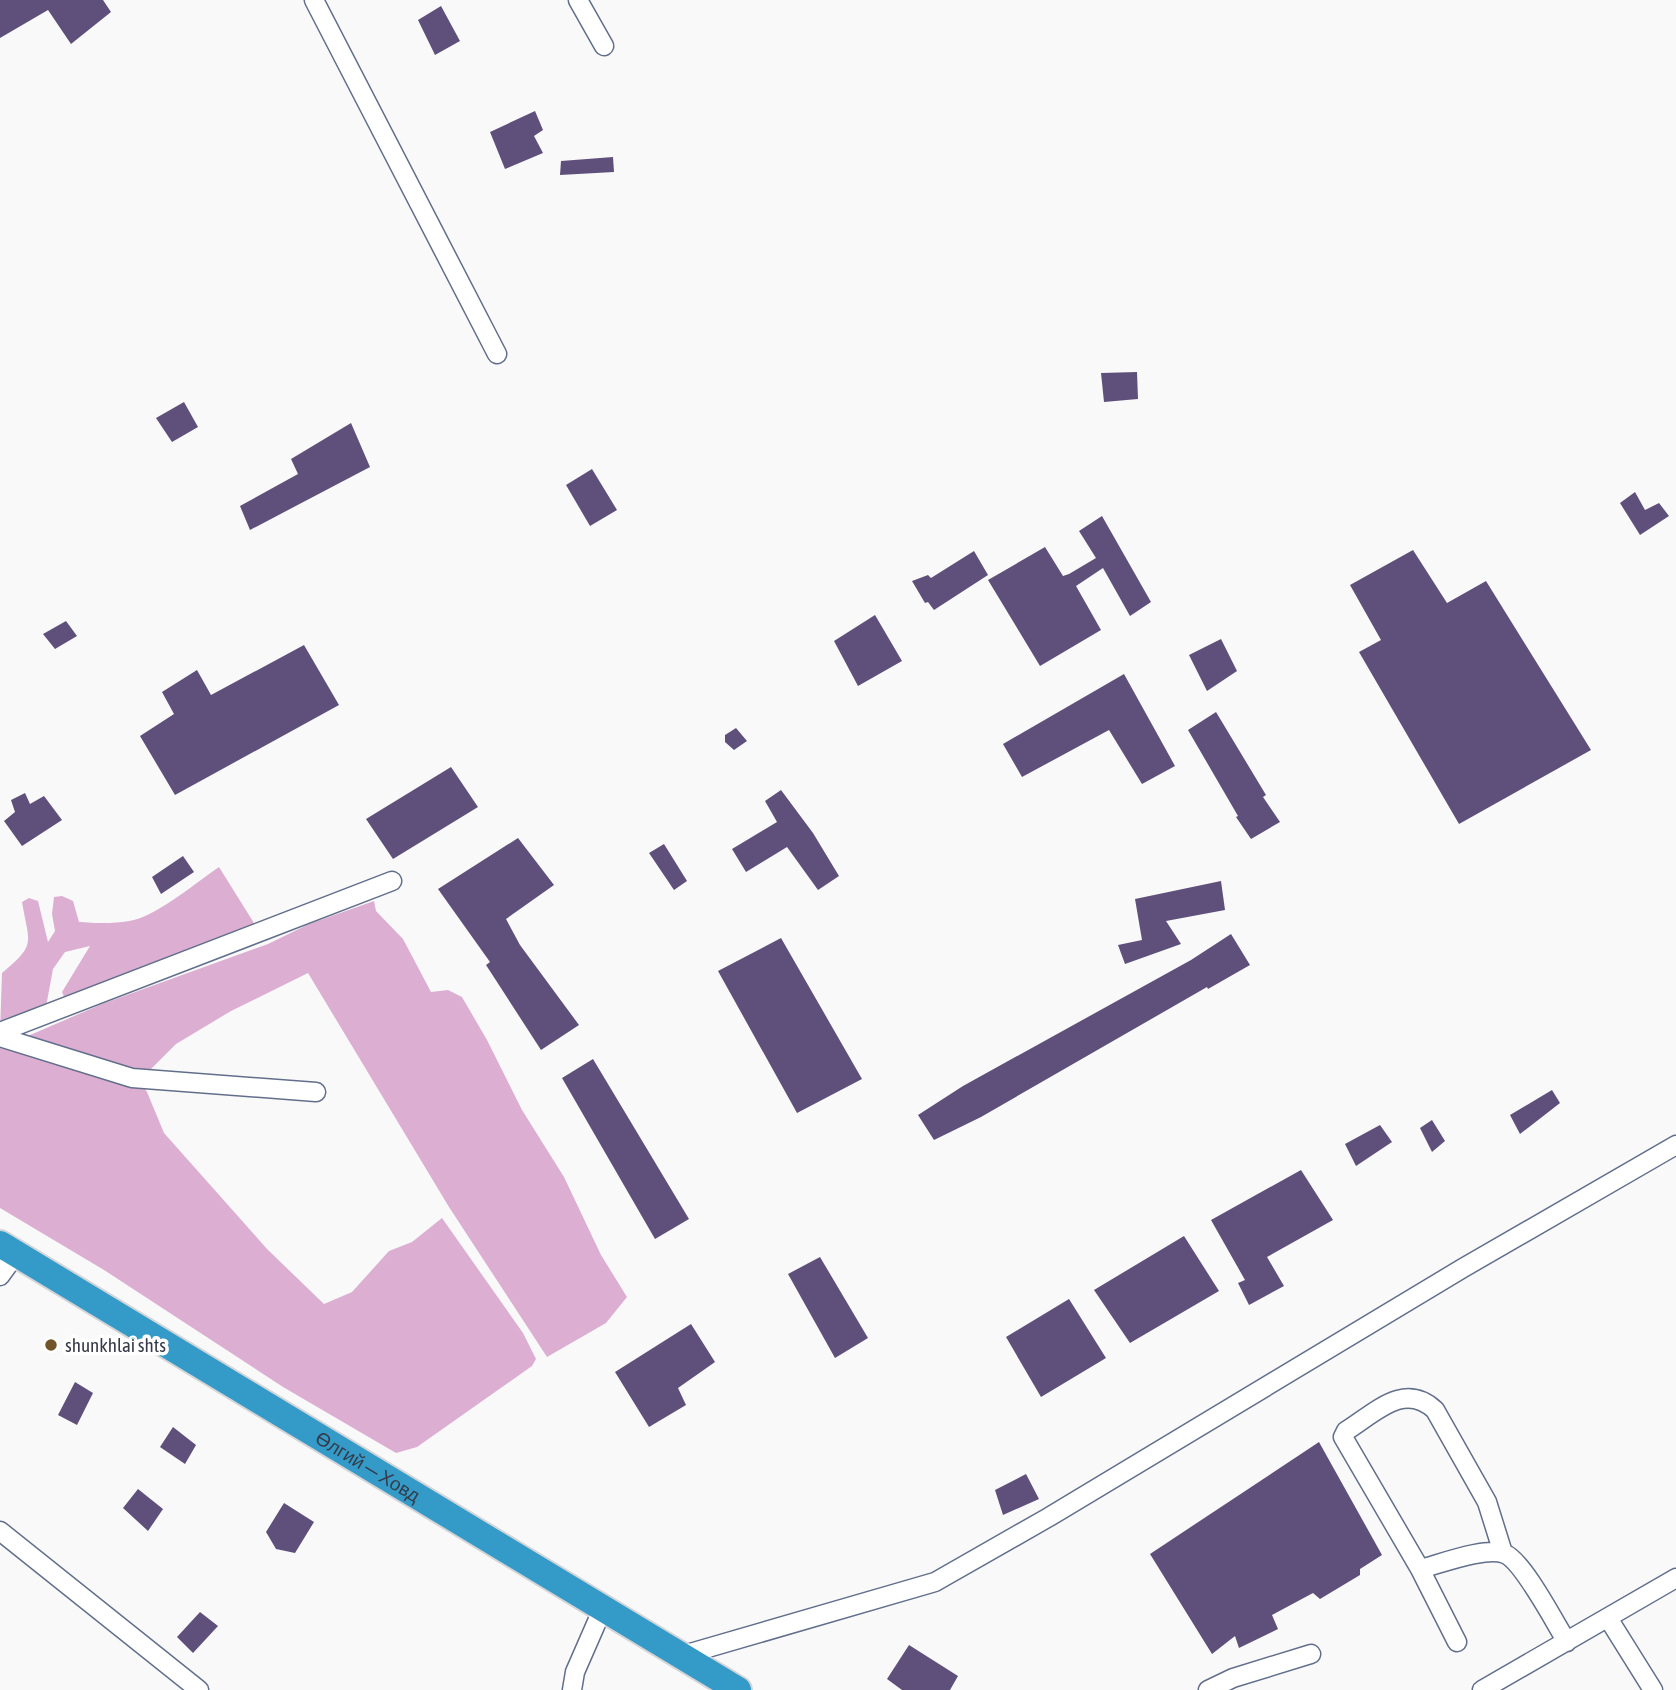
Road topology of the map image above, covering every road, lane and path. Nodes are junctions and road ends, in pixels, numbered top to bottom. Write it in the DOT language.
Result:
graph roads {
  1 [pos="314,0"];
  2 [pos="578,0"];
  3 [pos="604,46"];
  4 [pos="497,354"];
  5 [pos="393,881"];
  6 [pos="0,1034"];
  7 [pos="316,1092"];
  8 [pos="1676,1144"];
  9 [pos="8,1249"];
  10 [pos="0,1276"];
  11 [pos="0,1531"];
  12 [pos="1503,1553"];
  13 [pos="1420,1569"];
  14 [pos="1676,1578"];
  15 [pos="603,1608"];
  16 [pos="1608,1618"];
  17 [pos="1457,1642"];
  18 [pos="1567,1642"];
  19 [pos="1311,1654"];
  20 [pos="680,1656"];
  21 [pos="199,1690"];
  22 [pos="572,1690"];
  23 [pos="738,1690"];
  24 [pos="1208,1690"];
  25 [pos="1482,1690"];
  26 [pos="1653,1690"];
  1 -- 4 [label="street"];
  2 -- 3 [label="street"];
  5 -- 6 [label="street"];
  6 -- 7 [label="street"];
  8 -- 20 [label="street"];
  9 -- 10 [label="street"];
  9 -- 15 [label="highway, Өлгий — Ховд"];
  11 -- 21 [label="street"];
  12 -- 13 [label="street"];
  12 -- 13 [label="street"];
  12 -- 18 [label="street"];
  13 -- 17 [label="street"];
  14 -- 16 [label="street"];
  15 -- 20 [label="highway, Өлгий — Ховд"];
  15 -- 22 [label="street"];
  16 -- 18 [label="street"];
  16 -- 26 [label="street"];
  18 -- 25 [label="street"];
  19 -- 24 [label="street"];
  20 -- 23 [label="highway, Өлгий — Ховд"];
}
